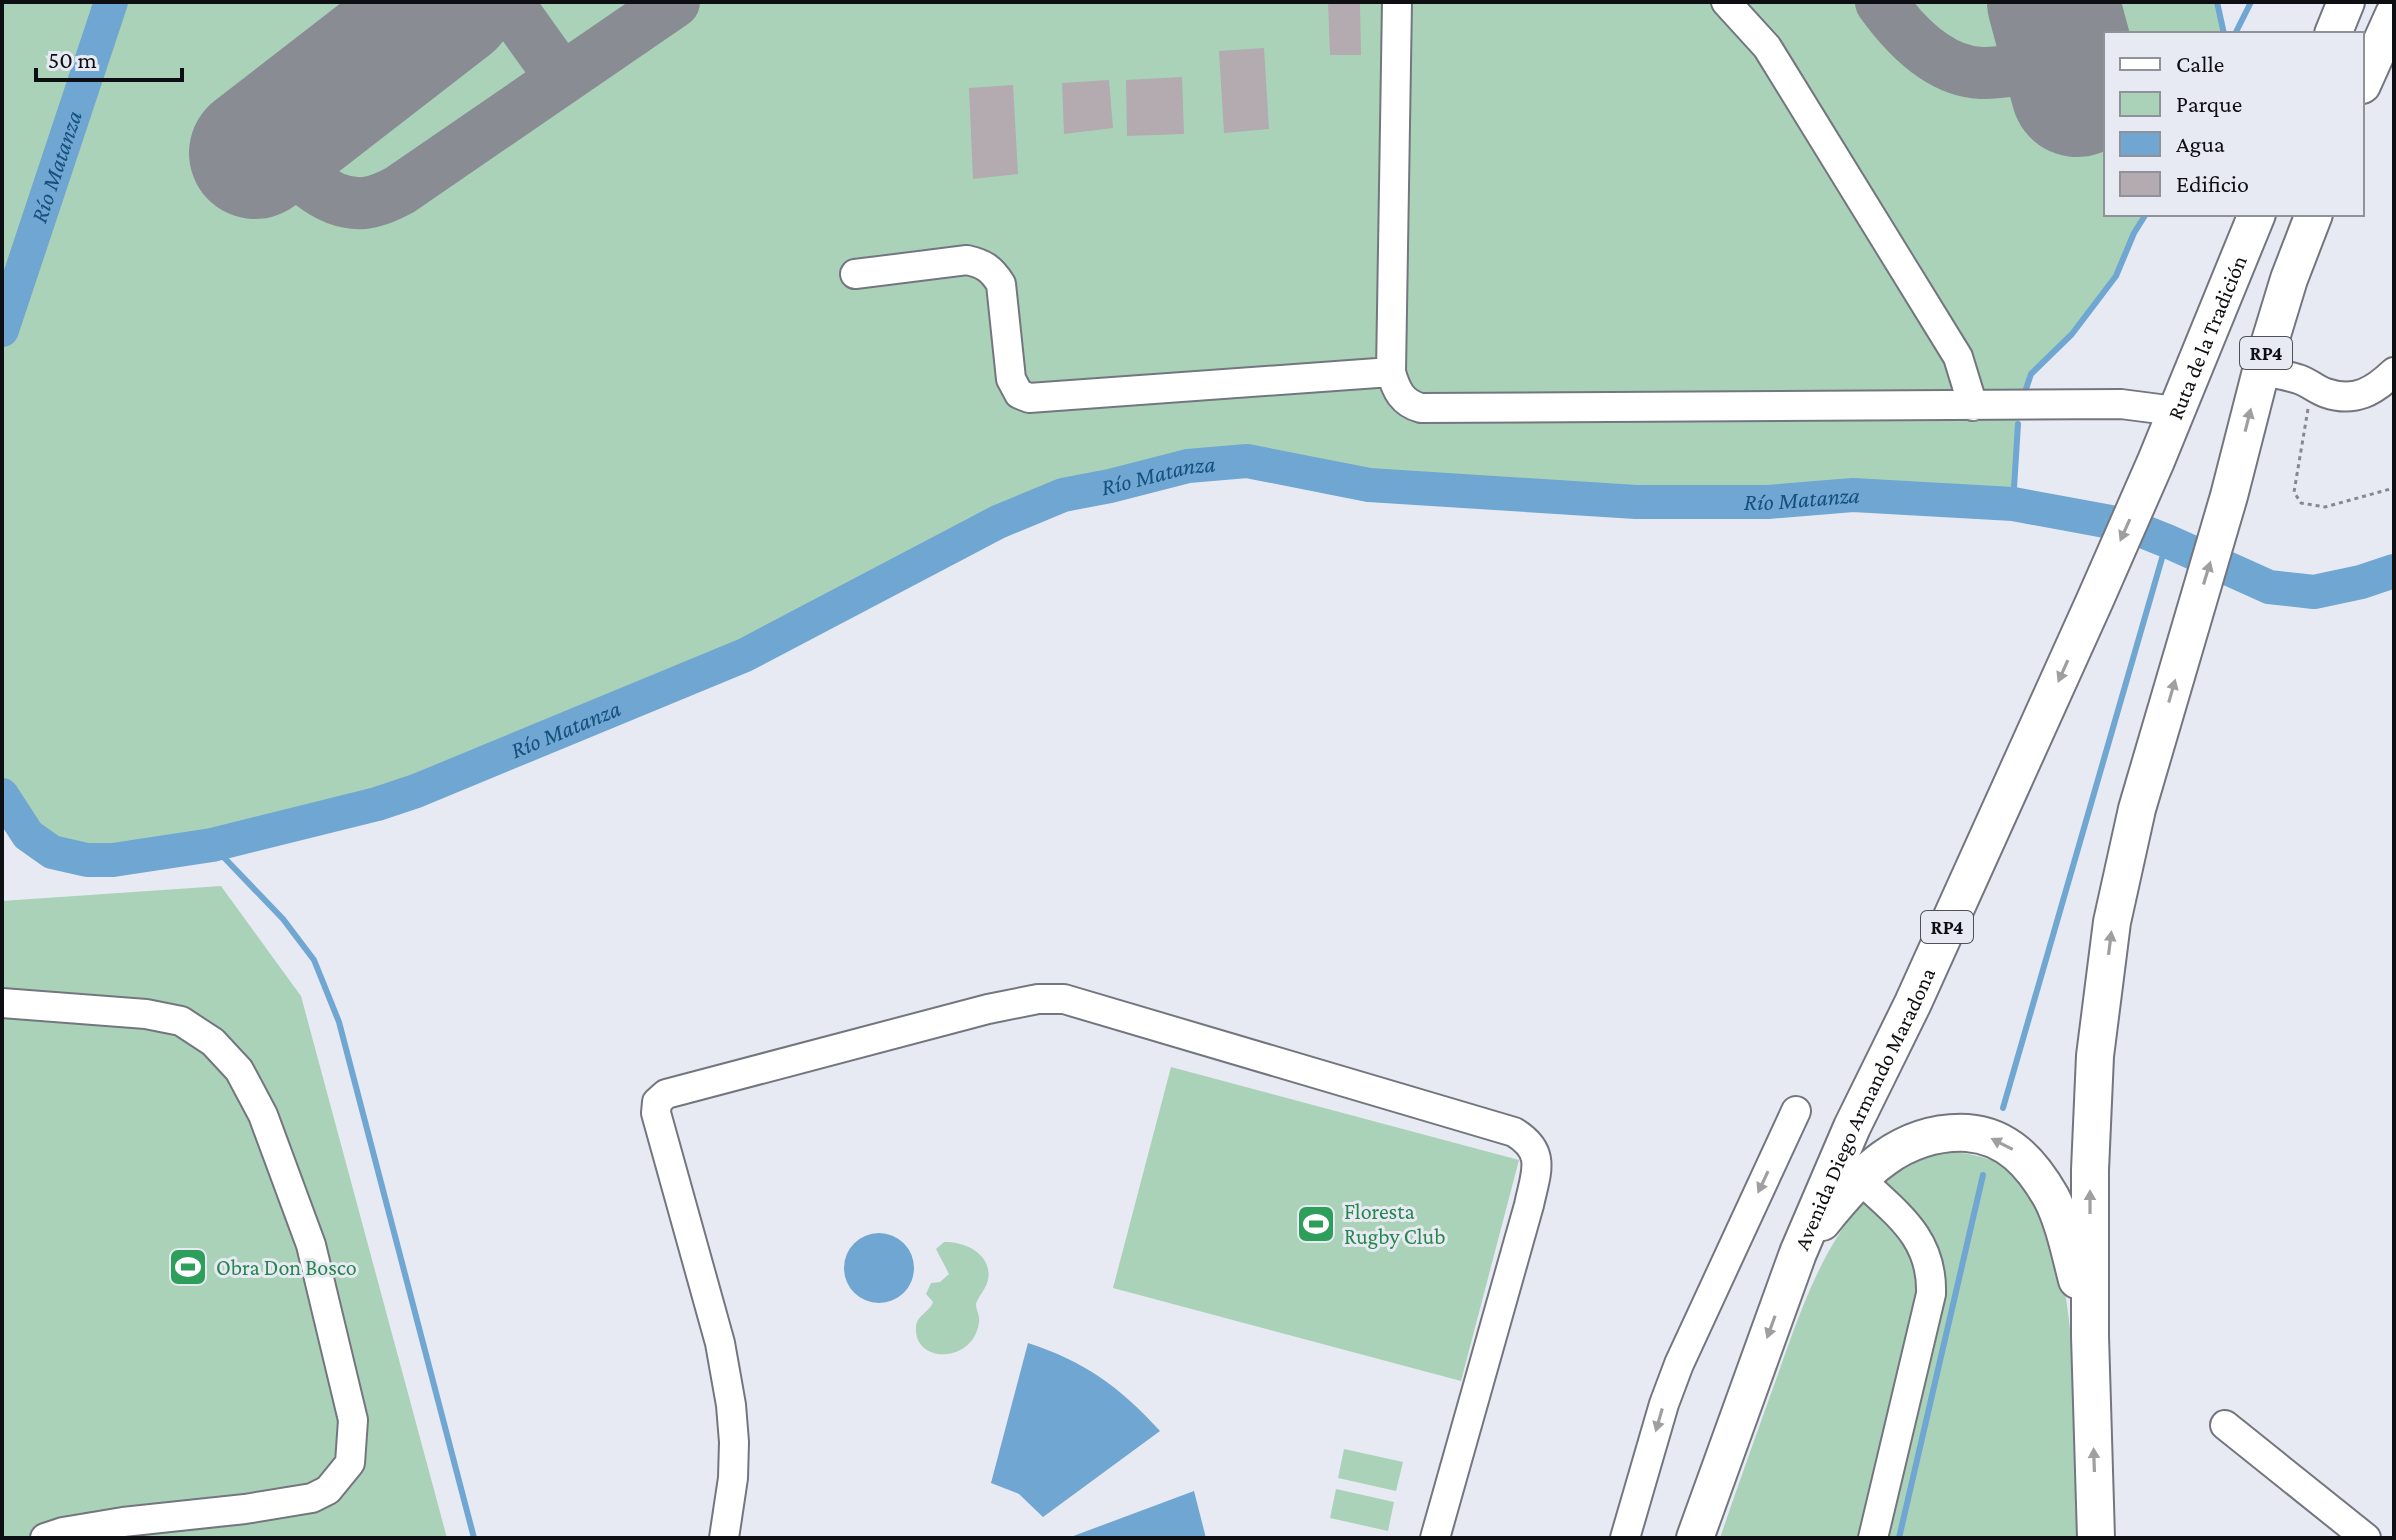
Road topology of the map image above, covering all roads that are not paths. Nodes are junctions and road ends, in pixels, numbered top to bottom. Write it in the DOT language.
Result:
graph roads {
  1 [pos="1397,2"];
  2 [pos="1726,2"];
  3 [pos="2346,2"];
  4 [pos="2394,14"];
  5 [pos="2334,32"];
  6 [pos="2364,81"];
  7 [pos="2256,216"];
  8 [pos="2313,216"];
  9 [pos="855,274"];
  10 [pos="2261,371"];
  11 [pos="1391,372"];
  12 [pos="2394,372"];
  13 [pos="1973,406"];
  14 [pos="2175,411"];
  15 [pos="2095,600"];
  16 [pos="2,1003"];
  17 [pos="1796,1111"];
  18 [pos="1860,1179"];
  19 [pos="1798,1253"];
  20 [pos="2090,1336"];
  21 [pos="2225,1425"];
  22 [pos="45,1538"];
  23 [pos="724,1538"];
  24 [pos="1435,1538"];
  25 [pos="1625,1538"];
  26 [pos="1695,1538"];
  27 [pos="1873,1538"];
  28 [pos="2096,1538"];
  29 [pos="2366,1538"];
  1 -- 11 [label="street"];
  2 -- 13 [label="street"];
  3 -- 5 [label="main road"];
  4 -- 6 [label="main road"];
  7 -- 14 [label="main road, Ruta de la Tradición / RP4"];
  8 -- 10 [label="main road, RP4"];
  9 -- 11 [label="street"];
  10 -- 12 [label="street"];
  20 -- 10 [label="main road, RP4, one-way"];
  11 -- 13 [label="street"];
  13 -- 14 [label="street"];
  14 -- 15 [label="main road, Ruta de la Tradición / RP4, one-way"];
  15 -- 19 [label="main road, Avenida Diego Armando Maradona / RP4, one-way"];
  16 -- 22 [label="street"];
  17 -- 25 [label="street, one-way"];
  18 -- 19 [label="main road"];
  20 -- 18 [label="main road, one-way"];
  18 -- 27 [label="street"];
  19 -- 26 [label="main road, Avenida Diego Armando Maradona / RP4, one-way"];
  28 -- 20 [label="main road, RP4, one-way"];
  21 -- 29 [label="street"];
  23 -- 24 [label="street"];
}
